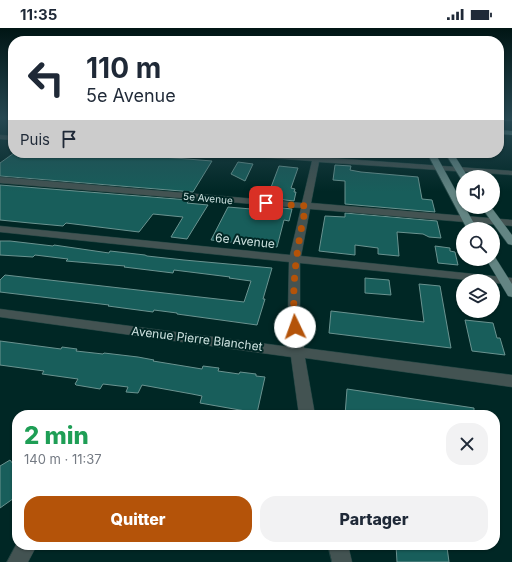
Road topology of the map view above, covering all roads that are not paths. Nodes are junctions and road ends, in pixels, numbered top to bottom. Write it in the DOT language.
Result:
graph roads {
  1 [pos="302,158"];
  2 [pos="434,158"];
  3 [pos="452,158"];
  4 [pos="316,159"];
  5 [pos="439,168"];
  6 [pos="458,169"];
  7 [pos="512,173"];
  8 [pos="0,180"];
  9 [pos="306,206"];
  10 [pos="491,214"];
  11 [pos="466,220"];
  12 [pos="497,222"];
  13 [pos="500,222"];
  14 [pos="512,223"];
  15 [pos="500,226"];
  16 [pos="0,229"];
  17 [pos="512,242"];
  18 [pos="295,259"];
  19 [pos="496,266"];
  20 [pos="508,281"];
  21 [pos="512,293"];
  22 [pos="0,314"];
  23 [pos="297,352"];
  24 [pos="512,381"];
  25 [pos="306,410"];
  26 [pos="25,550"];
  27 [pos="339,550"];
  28 [pos="17,562"];
  29 [pos="342,562"];
  1 -- 4 [label="street"];
  2 -- 5 [label="main road"];
  3 -- 6 [label="main road"];
  4 -- 5 [label="street"];
  4 -- 9 [label="street"];
  5 -- 6 [label="street"];
  5 -- 11 [label="main road"];
  6 -- 7 [label="street"];
  8 -- 9 [label="street, 5e Avenue"];
  9 -- 11 [label="street, 5e Avenue"];
  9 -- 18 [label="street"];
  10 -- 12 [label="main road"];
  11 -- 12 [label="street, 5e Avenue"];
  13 -- 14 [label="street, 5e Avenue"];
  15 -- 17 [label="main road"];
  16 -- 18 [label="street, 6e Avenue"];
  18 -- 20 [label="street, 6e Avenue"];
  18 -- 23 [label="street"];
  19 -- 20 [label="main road"];
  20 -- 21 [label="main road"];
  22 -- 23 [label="street, Avenue Pierre Blanchet"];
  23 -- 24 [label="street, Avenue Pierre Blanchet"];
  23 -- 25 [label="street"];
  26 -- 28 [label="street"];
  27 -- 29 [label="street"];
}
